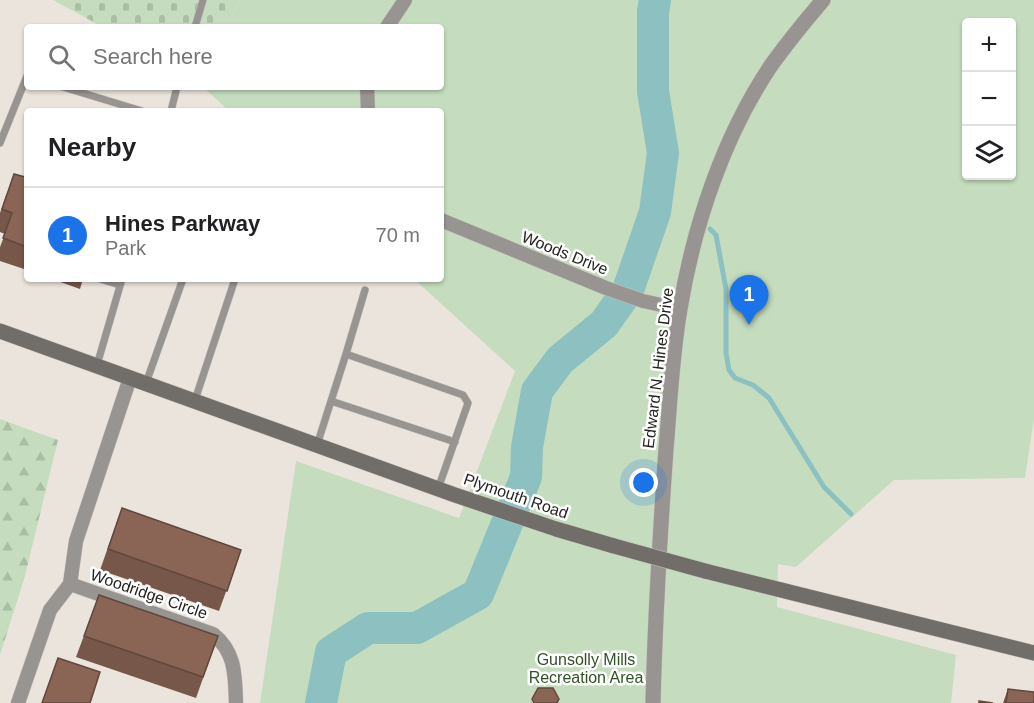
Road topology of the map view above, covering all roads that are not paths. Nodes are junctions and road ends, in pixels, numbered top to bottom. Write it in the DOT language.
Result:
graph roads {
  1 [pos="203,0"];
  2 [pos="405,0"];
  3 [pos="823,0"];
  4 [pos="196,24"];
  5 [pos="389,24"];
  6 [pos="24,83"];
  7 [pos="73,90"];
  8 [pos="176,90"];
  9 [pos="367,90"];
  10 [pos="132,108"];
  11 [pos="172,108"];
  12 [pos="368,108"];
  13 [pos="0,143"];
  14 [pos="444,221"];
  15 [pos="121,282"];
  16 [pos="182,282"];
  17 [pos="234,282"];
  18 [pos="365,290"];
  19 [pos="680,309"];
  20 [pos="0,331"];
  21 [pos="346,354"];
  22 [pos="97,365"];
  23 [pos="130,378"];
  24 [pos="146,383"];
  25 [pos="195,400"];
  26 [pos="331,401"];
  27 [pos="455,442"];
  28 [pos="317,445"];
  29 [pos="438,489"];
  30 [pos="70,584"];
  31 [pos="1034,653"];
  32 [pos="18,703"];
  33 [pos="236,703"];
  34 [pos="653,703"];
  1 -- 4 [label="lane"];
  2 -- 5 [label="street"];
  3 -- 19 [label="street, Edward N. Hines Drive"];
  6 -- 13 [label="lane"];
  7 -- 10 [label="lane"];
  8 -- 11 [label="lane"];
  9 -- 12 [label="street"];
  14 -- 19 [label="street, Woods Drive"];
  15 -- 22 [label="lane"];
  16 -- 24 [label="lane"];
  17 -- 25 [label="lane"];
  18 -- 21 [label="lane"];
  19 -- 34 [label="street, Edward N. Hines Drive"];
  20 -- 22 [label="main road, Plymouth Road"];
  21 -- 26 [label="lane"];
  21 -- 27 [label="lane"];
  22 -- 23 [label="main road, Plymouth Road"];
  23 -- 24 [label="main road, Plymouth Road"];
  23 -- 30 [label="street, Woodridge Circle"];
  24 -- 25 [label="main road, Plymouth Road"];
  25 -- 28 [label="main road, Plymouth Road"];
  26 -- 27 [label="lane"];
  26 -- 28 [label="lane"];
  27 -- 29 [label="lane"];
  28 -- 29 [label="main road, Plymouth Road"];
  29 -- 31 [label="main road, Plymouth Road, bridge"];
  30 -- 32 [label="street, Woodridge Circle"];
  30 -- 33 [label="street, Woodridge Circle"];
}
